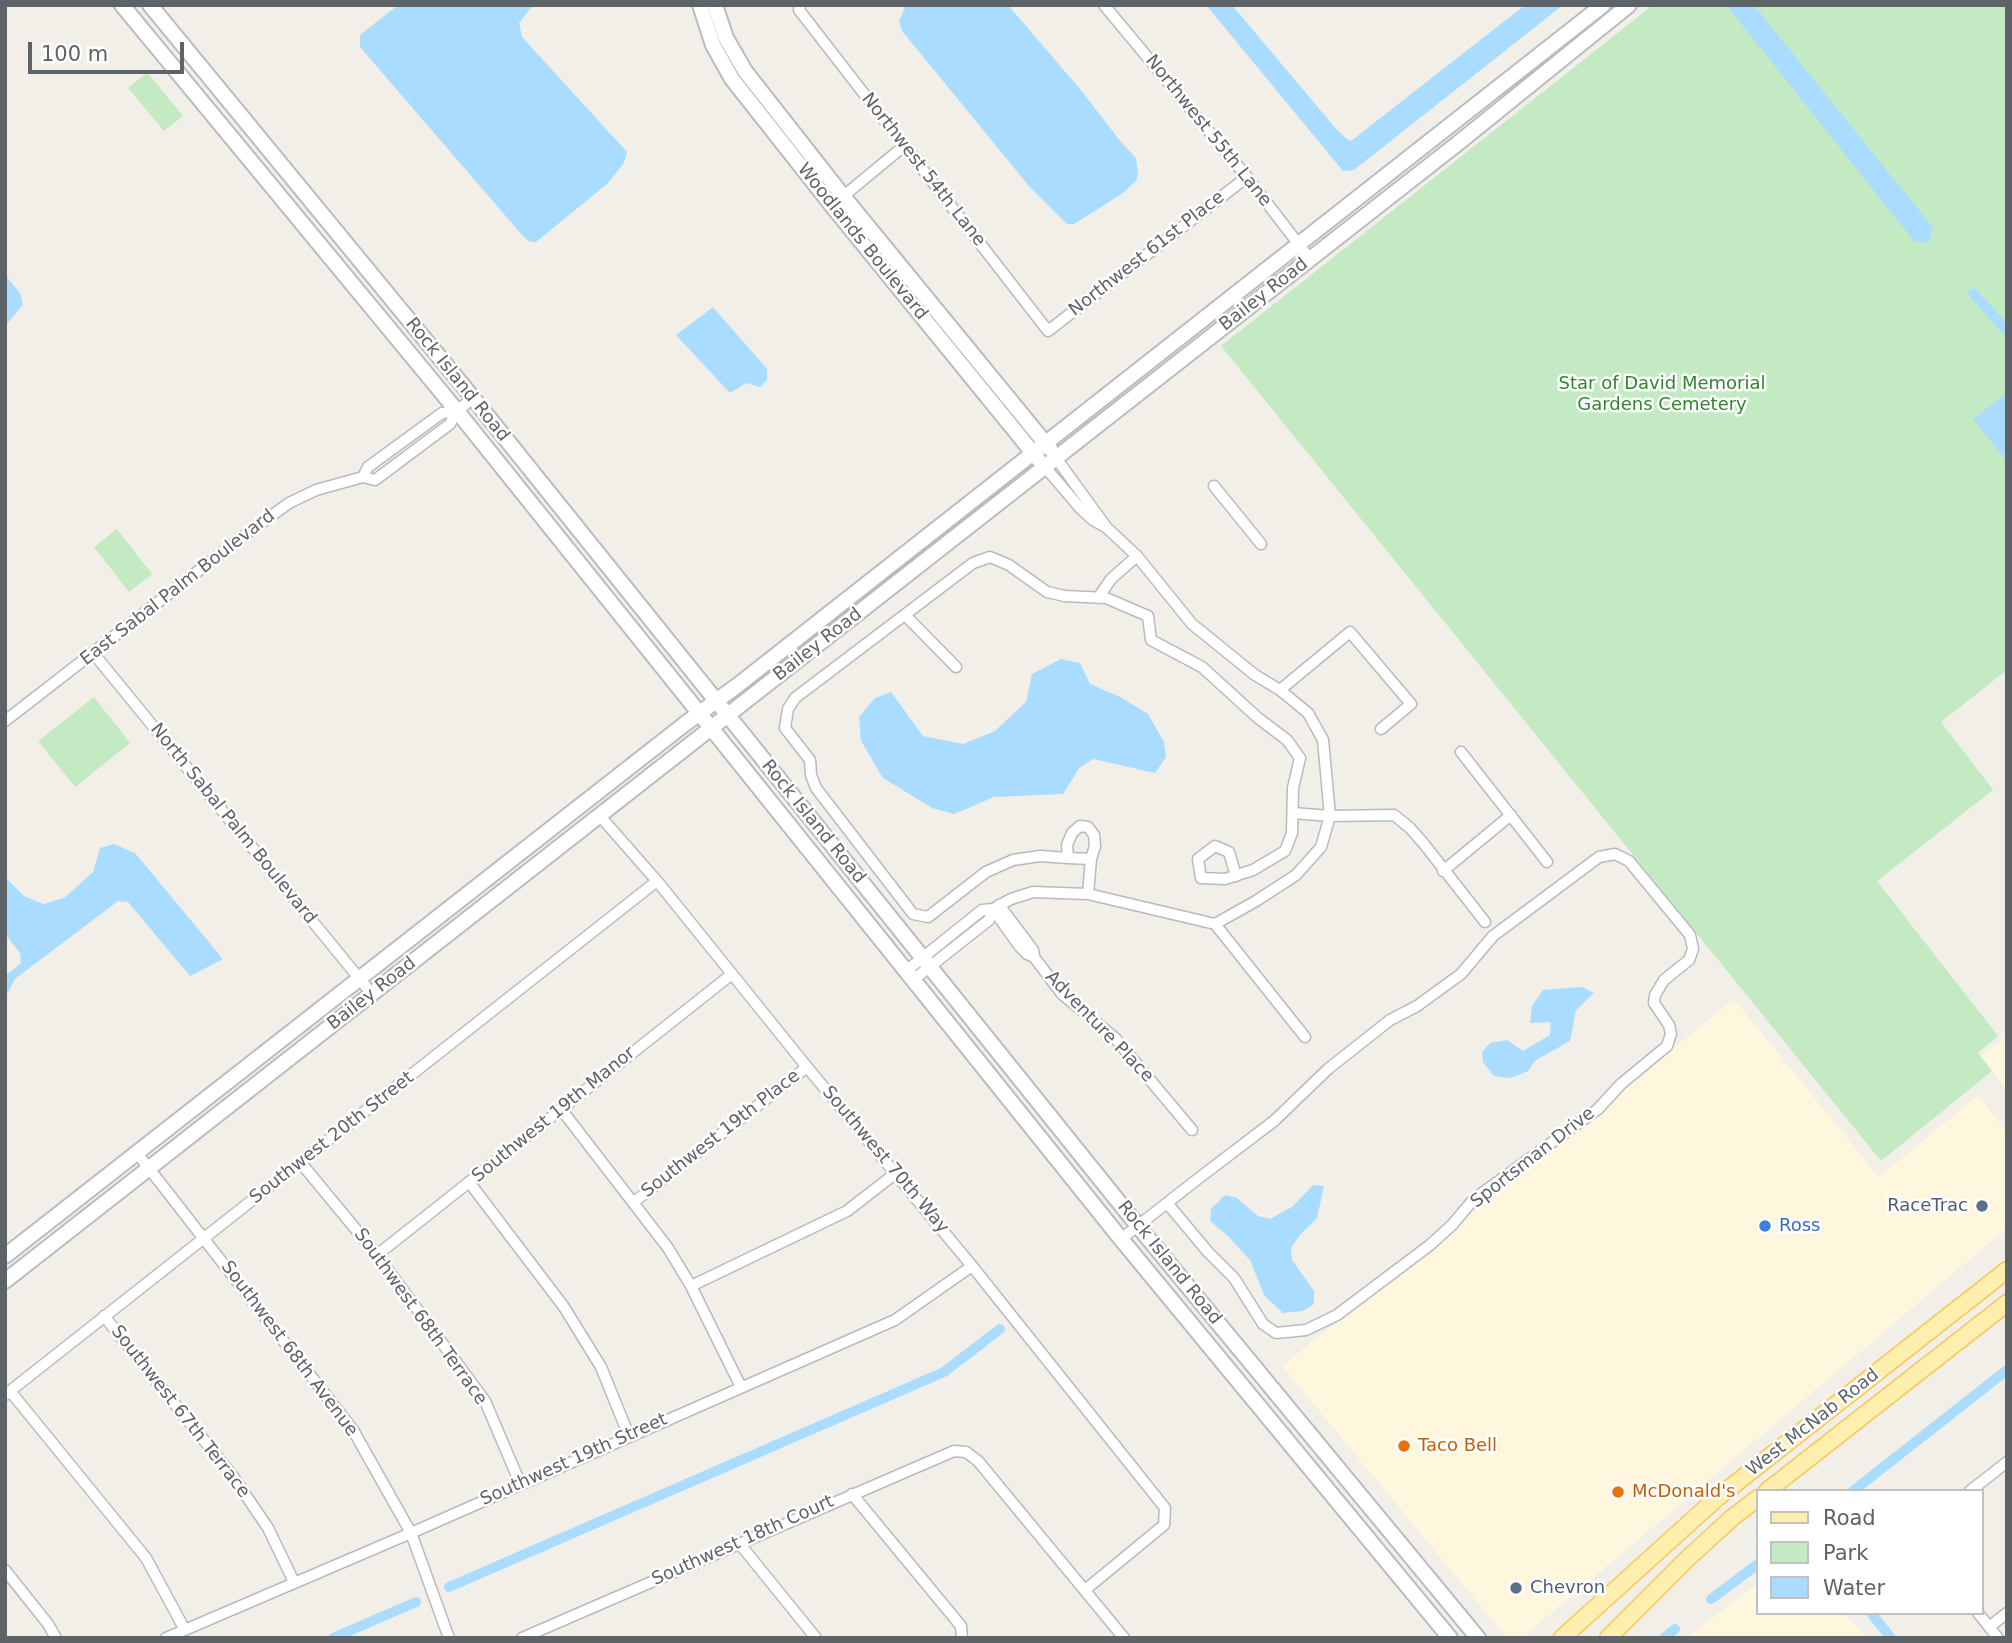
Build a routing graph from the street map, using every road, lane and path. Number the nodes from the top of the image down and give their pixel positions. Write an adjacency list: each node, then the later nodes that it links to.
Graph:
1 (122, 5): 17 (street, Rock Island Road)
2 (149, 5): 16 (street, Rock Island Road)
3 (700, 5): 12 (street, Woodlands Boulevard)
4 (715, 5): 11 (street, Woodlands Boulevard)
5 (1104, 5): 10 (street, Northwest 55th Lane)
6 (1603, 5): 13 (street, Bailey Road)
7 (1629, 5): 14 (street, Bailey Road)
8 (800, 8): 9 (street, Northwest 54th Lane)
9 (904, 146): 11 (street); 15 (street, Northwest 54th Lane)
10 (1247, 177): 13 (street, Northwest 55th Lane); 15 (street, Northwest 61st Place)
11 (843, 196): 12 (street); 18 (street, Woodlands Boulevard)
12 (831, 206): 19 (street, Woodlands Boulevard)
13 (1299, 245): 14 (street, Northwest 55th Lane); 18 (street, Bailey Road)
14 (1310, 259): 20 (street, Bailey Road)
15 (1048, 331)
16 (473, 398): 17 (street, East Sabal Palm Boulevard); 31 (street, Rock Island Road)
17 (457, 411): 28 (street, East Sabal Palm Boulevard); 32 (street, Rock Island Road)
18 (1046, 443): 19 (street, Bailey Road); 20 (street, Woodlands Boulevard)
19 (1034, 453): 21 (street, Woodlands Boulevard); 31 (street, Bailey Road)
20 (1056, 457): 21 (street, Bailey Road); 23 (street)
21 (1045, 467): 23 (street); 33 (street, Bailey Road)
22 (1214, 486): 24 (street)
23 (1107, 528): 25 (street)
24 (1261, 544)
25 (1136, 556): 26 (street); 30 (street)
26 (1098, 598): 27 (street); 38 (street)
27 (905, 615): 29 (street); 42 (street)
28 (94, 653): 34 (street, East Sabal Palm Boulevard); 55 (street, North Sabal Palm Boulevard)
29 (956, 667)
30 (1280, 690): 36 (street); 41 (street)
31 (715, 702): 32 (street, Bailey Road); 33 (street, Rock Island Road)
32 (700, 713): 35 (street, Rock Island Road); 55 (street, Bailey Road)
33 (727, 716): 35 (street, Bailey Road); 52 (street, Rock Island Road)
34 (5, 721)
35 (712, 728): 40 (street, Bailey Road); 54 (street, Rock Island Road)
36 (1381, 729)
37 (1461, 752): 39 (street)
38 (1293, 813): 41 (street); 46 (street)
39 (1511, 815): 44 (street); 45 (street)
40 (600, 816): 47 (street, Southwest 70th Way); 56 (street, Bailey Road)
41 (1330, 816): 45 (street); 51 (street)
42 (1068, 858): 43 (street); 43 (street)
43 (1091, 859): 48 (street)
44 (1547, 862)
45 (1443, 871): 50 (street)
46 (1236, 876)
47 (657, 881): 53 (street, Southwest 70th Way); 62 (street, Southwest 20th Street)
48 (1088, 894): 49 (street); 51 (street)
49 (996, 907): 52 (street); 60 (street, Adventure Place)
50 (1485, 922)
51 (1215, 924): 57 (street)
52 (926, 963): 54 (street); 68 (street, Rock Island Road)
53 (732, 974): 58 (street, Southwest 70th Way); 59 (street, Southwest 19th Manor)
54 (909, 976): 70 (street, Rock Island Road)
55 (360, 979): 56 (street, North Sabal Palm Boulevard); 61 (street, Bailey Road)
56 (372, 994): 63 (street, Bailey Road)
57 (1305, 1037)
58 (807, 1067): 64 (street, Southwest 70th Way); 66 (street, Southwest 19th Place)
59 (561, 1109): 65 (street, Southwest 19th Manor); 66 (street)
60 (1192, 1130)
61 (137, 1153): 63 (street, Southwest 68th Avenue); 72 (street, Bailey Road)
62 (301, 1163): 69 (street, Southwest 20th Street); 71 (street, Southwest 68th Terrace)
63 (150, 1168): 69 (street, Southwest 68th Avenue); 75 (street, Bailey Road)
64 (896, 1173): 73 (street, Southwest 70th Way); 76 (street)
65 (470, 1182): 71 (street, Southwest 19th Manor); 81 (street)
66 (634, 1202): 76 (street)
67 (1167, 1203): 67 (street, Sportsman Drive); 68 (street, Sportsman Drive)
68 (1138, 1226): 70 (street, Sportsman Drive); 105 (street, Rock Island Road)
69 (205, 1238): 78 (street, Southwest 20th Street); 88 (street, Southwest 68th Avenue)
70 (1121, 1239): 104 (street, Rock Island Road)
71 (377, 1255): 83 (street, Southwest 68th Terrace)
72 (5, 1256)
73 (972, 1266): 79 (street, Southwest 19th Street); 92 (street, Southwest 70th Way)
74 (2007, 1270): 106 (main road, West McNab Road)
75 (6, 1279)
76 (691, 1286): 79 (street)
77 (2007, 1303): 84 (main road, West McNab Road)
78 (104, 1317): 80 (street, Southwest 20th Street); 91 (street, Southwest 67th Terrace)
79 (741, 1387): 81 (street, Southwest 19th Street)
80 (8, 1393): 96 (street)
81 (629, 1436): 83 (street, Southwest 19th Street)
82 (2007, 1462): 85 (street)
83 (520, 1483): 88 (street, Southwest 19th Street)
84 (1770, 1489)
85 (1973, 1489)
86 (852, 1494): 89 (street, Southwest 18th Court); 92 (street, Southwest 18th Court); 102 (street)
87 (1756, 1500): 107 (main road, West McNab Road)
88 (411, 1533): 91 (street, Southwest 19th Street); 99 (street, Southwest 68th Avenue)
89 (739, 1543): 100 (street, Southwest 18th Court); 101 (street)
90 (5, 1570): 97 (street)
91 (294, 1581): 96 (street, Southwest 19th Street)
92 (1085, 1590): 103 (street)
93 (2007, 1613): 95 (street)
94 (1980, 1615): 95 (street)
95 (1989, 1627): 108 (street)
96 (185, 1630): 98 (street, Southwest 19th Street)
97 (56, 1638)
98 (166, 1638)
99 (449, 1638)
100 (522, 1638)
101 (816, 1638)
102 (962, 1638)
103 (1124, 1638)
104 (1450, 1638)
105 (1478, 1638)
106 (1562, 1638)
107 (1608, 1638)
108 (1998, 1638)

